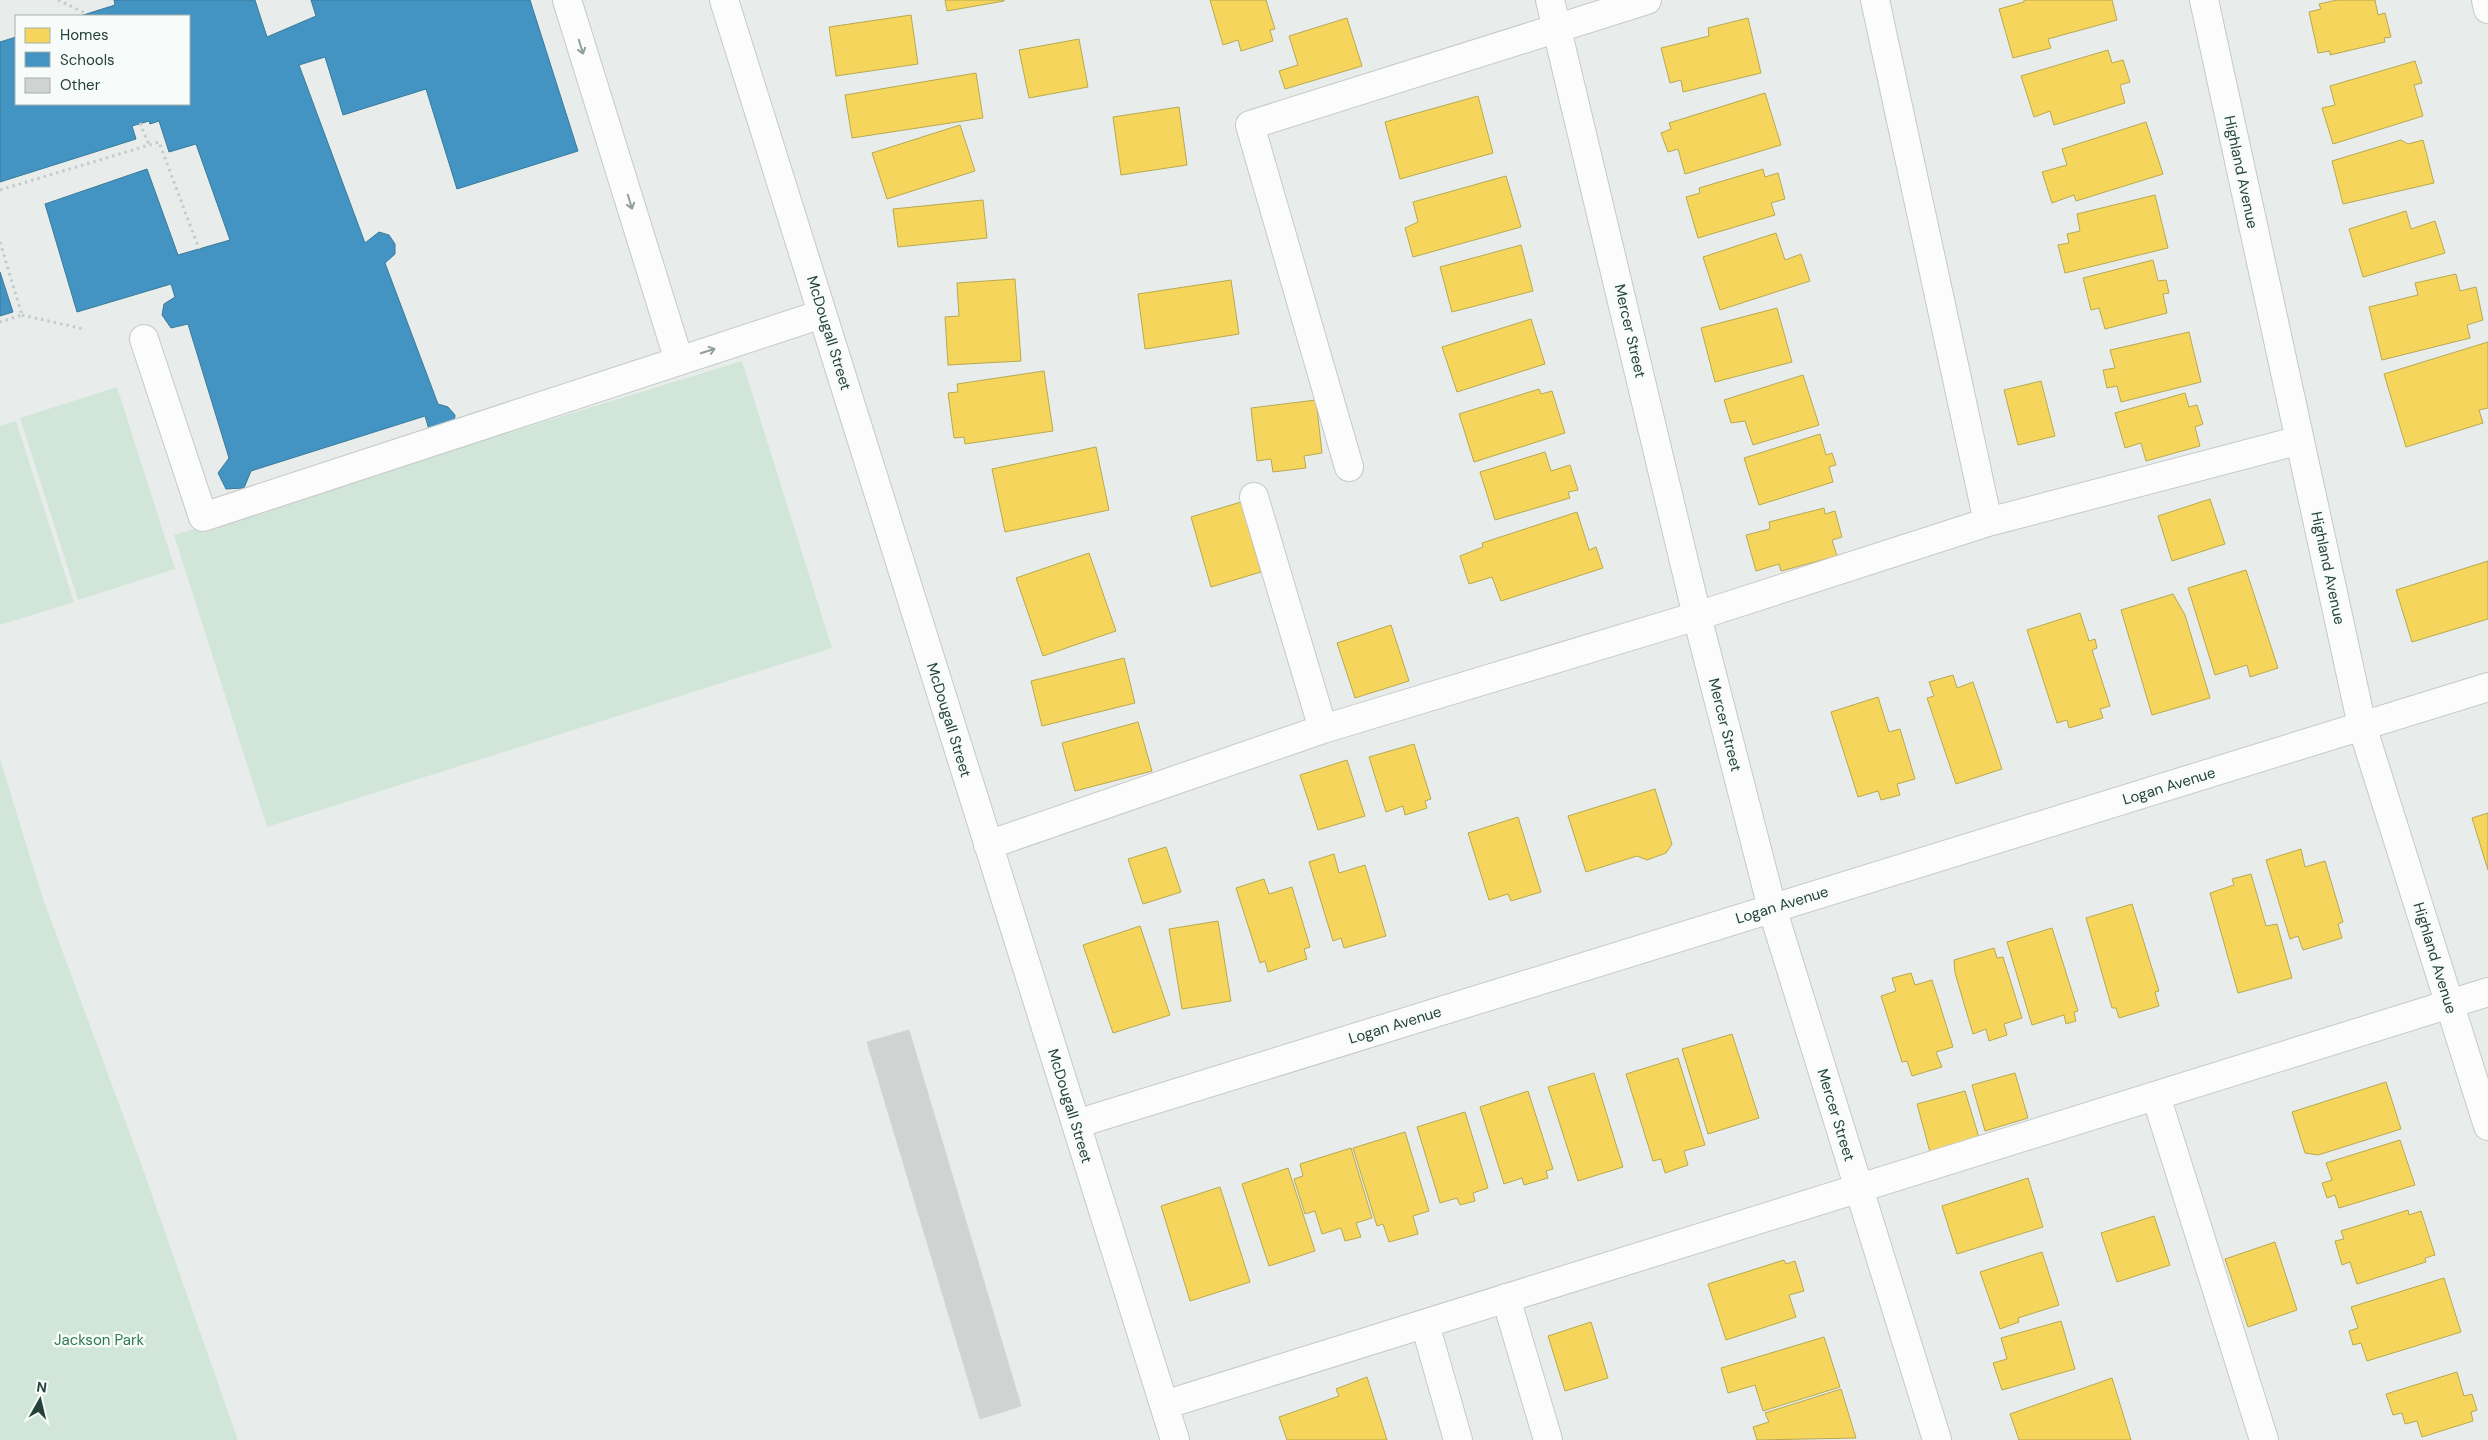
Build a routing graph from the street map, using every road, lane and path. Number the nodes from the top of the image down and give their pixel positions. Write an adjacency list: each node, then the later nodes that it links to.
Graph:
1 (58, 0): 10 (path)
2 (567, 0): 22 (street, one-way to 22)
3 (724, 0): 17 (street, McDougall Street)
4 (1550, 0): 11 (street, Mercer Street)
5 (1647, 0): 11 (street)
6 (1875, 0): 26 (street)
7 (2204, 0): 23 (street, Highland Avenue)
8 (2486, 0): 9 (street)
9 (2488, 9)
10 (86, 14)
11 (1557, 29): 24 (street); 27 (street, Mercer Street)
12 (140, 122): 13 (path)
13 (149, 145): 14 (path); 16 (path)
14 (0, 190)
15 (0, 242): 18 (path)
16 (199, 249)
17 (822, 314): 22 (street, one-way to 17); 31 (street, McDougall Street)
18 (22, 315): 19 (path); 20 (path)
19 (0, 322)
20 (84, 329)
21 (144, 339): 22 (street)
22 (679, 361)
23 (2300, 440): 26 (street); 29 (street, Highland Avenue)
24 (1349, 466)
25 (1254, 497): 30 (street)
26 (1988, 522): 27 (street)
27 (1698, 616): 30 (street); 32 (street, Mercer Street)
28 (2488, 687): 29 (street, Logan Avenue)
29 (2362, 726): 32 (street, Logan Avenue); 34 (street, Highland Avenue)
30 (1323, 729): 31 (street)
31 (988, 845): 36 (street, McDougall Street)
32 (1772, 908): 36 (street, Logan Avenue); 38 (street, Mercer Street)
33 (2488, 992): 34 (street)
34 (2450, 1004): 35 (street); 37 (street, Highland Avenue)
35 (2156, 1096): 38 (street); 46 (street)
36 (1076, 1124): 41 (street, McDougall Street)
37 (2488, 1126)
38 (1859, 1189): 39 (street); 45 (street, Mercer Street)
39 (1506, 1298): 40 (street); 44 (street)
40 (1425, 1324): 41 (street); 43 (street)
41 (1164, 1405): 42 (street, McDougall Street)
42 (1175, 1440)
43 (1458, 1440)
44 (1548, 1440)
45 (1937, 1440)
46 (2264, 1440)

